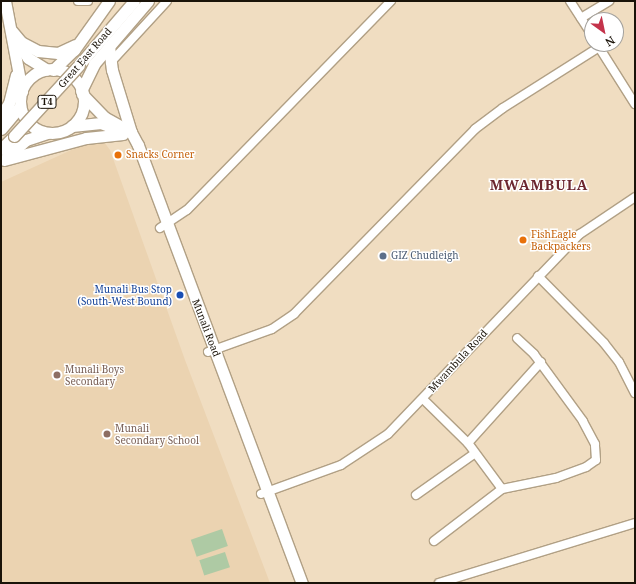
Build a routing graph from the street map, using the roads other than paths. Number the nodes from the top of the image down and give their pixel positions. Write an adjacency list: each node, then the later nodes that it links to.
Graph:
1 (5, 1): 14 (main road)
2 (78, 1): 3 (street)
3 (88, 1)
4 (109, 1): 15 (main road, Great East Road)
5 (127, 1): 20 (main road, Great East Road / T4)
6 (134, 1): 20 (main road, Great East Road / T4)
7 (148, 1): 16 (main road, Great East Road)
8 (167, 1): 19 (street)
9 (391, 1): 36 (street)
10 (570, 1): 12 (street)
11 (608, 1): 12 (street)
12 (581, 18): 13 (street)
13 (584, 23)
14 (12, 33): 15 (main road); 21 (main road); 22 (main road)
15 (82, 38): 22 (main road, Great East Road)
16 (109, 46): 19 (main road, Munali Road); 24 (main road, Great East Road)
17 (587, 52): 39 (street)
18 (602, 52): 25 (street)
19 (110, 63): 31 (main road, Munali Road)
20 (77, 64): 29 (main road, Great East Road / T4, bridge)
21 (17, 70): 23 (main road); 27 (main road)
22 (50, 70): 23 (main road); 24 (main road)
23 (22, 91): 26 (main road)
24 (82, 92): 28 (main road); 31 (main road)
25 (635, 104)
26 (20, 106): 29 (main road, Great East Road / T4); 30 (main road)
27 (1, 115)
28 (72, 126): 30 (main road); 31 (main road)
29 (8, 133): 32 (main road, Great East Road / T4); 33 (main road, Great East Road / T4)
30 (49, 133): 34 (main road)
31 (129, 134): 34 (main road); 36 (main road, Munali Road)
32 (1, 141)
33 (1, 149)
34 (3, 162)
35 (635, 197): 37 (street, Mwambula Road)
36 (164, 226): 39 (main road, Munali Road)
37 (538, 276): 41 (street); 42 (street, Mwambula Road)
38 (517, 338): 40 (street)
39 (211, 351): 46 (main road, Munali Road)
40 (541, 362): 43 (street); 45 (street)
41 (635, 393)
42 (423, 399): 43 (street); 46 (street, Mwambula Road)
43 (468, 443): 44 (street)
44 (474, 454): 45 (street); 47 (street)
45 (502, 489): 49 (street)
46 (265, 493): 50 (main road, Munali Road); 51 (main road, Munali Road)
47 (416, 495)
48 (635, 523): 52 (street)
49 (434, 541)
50 (295, 583)
51 (302, 583)
52 (439, 583)

